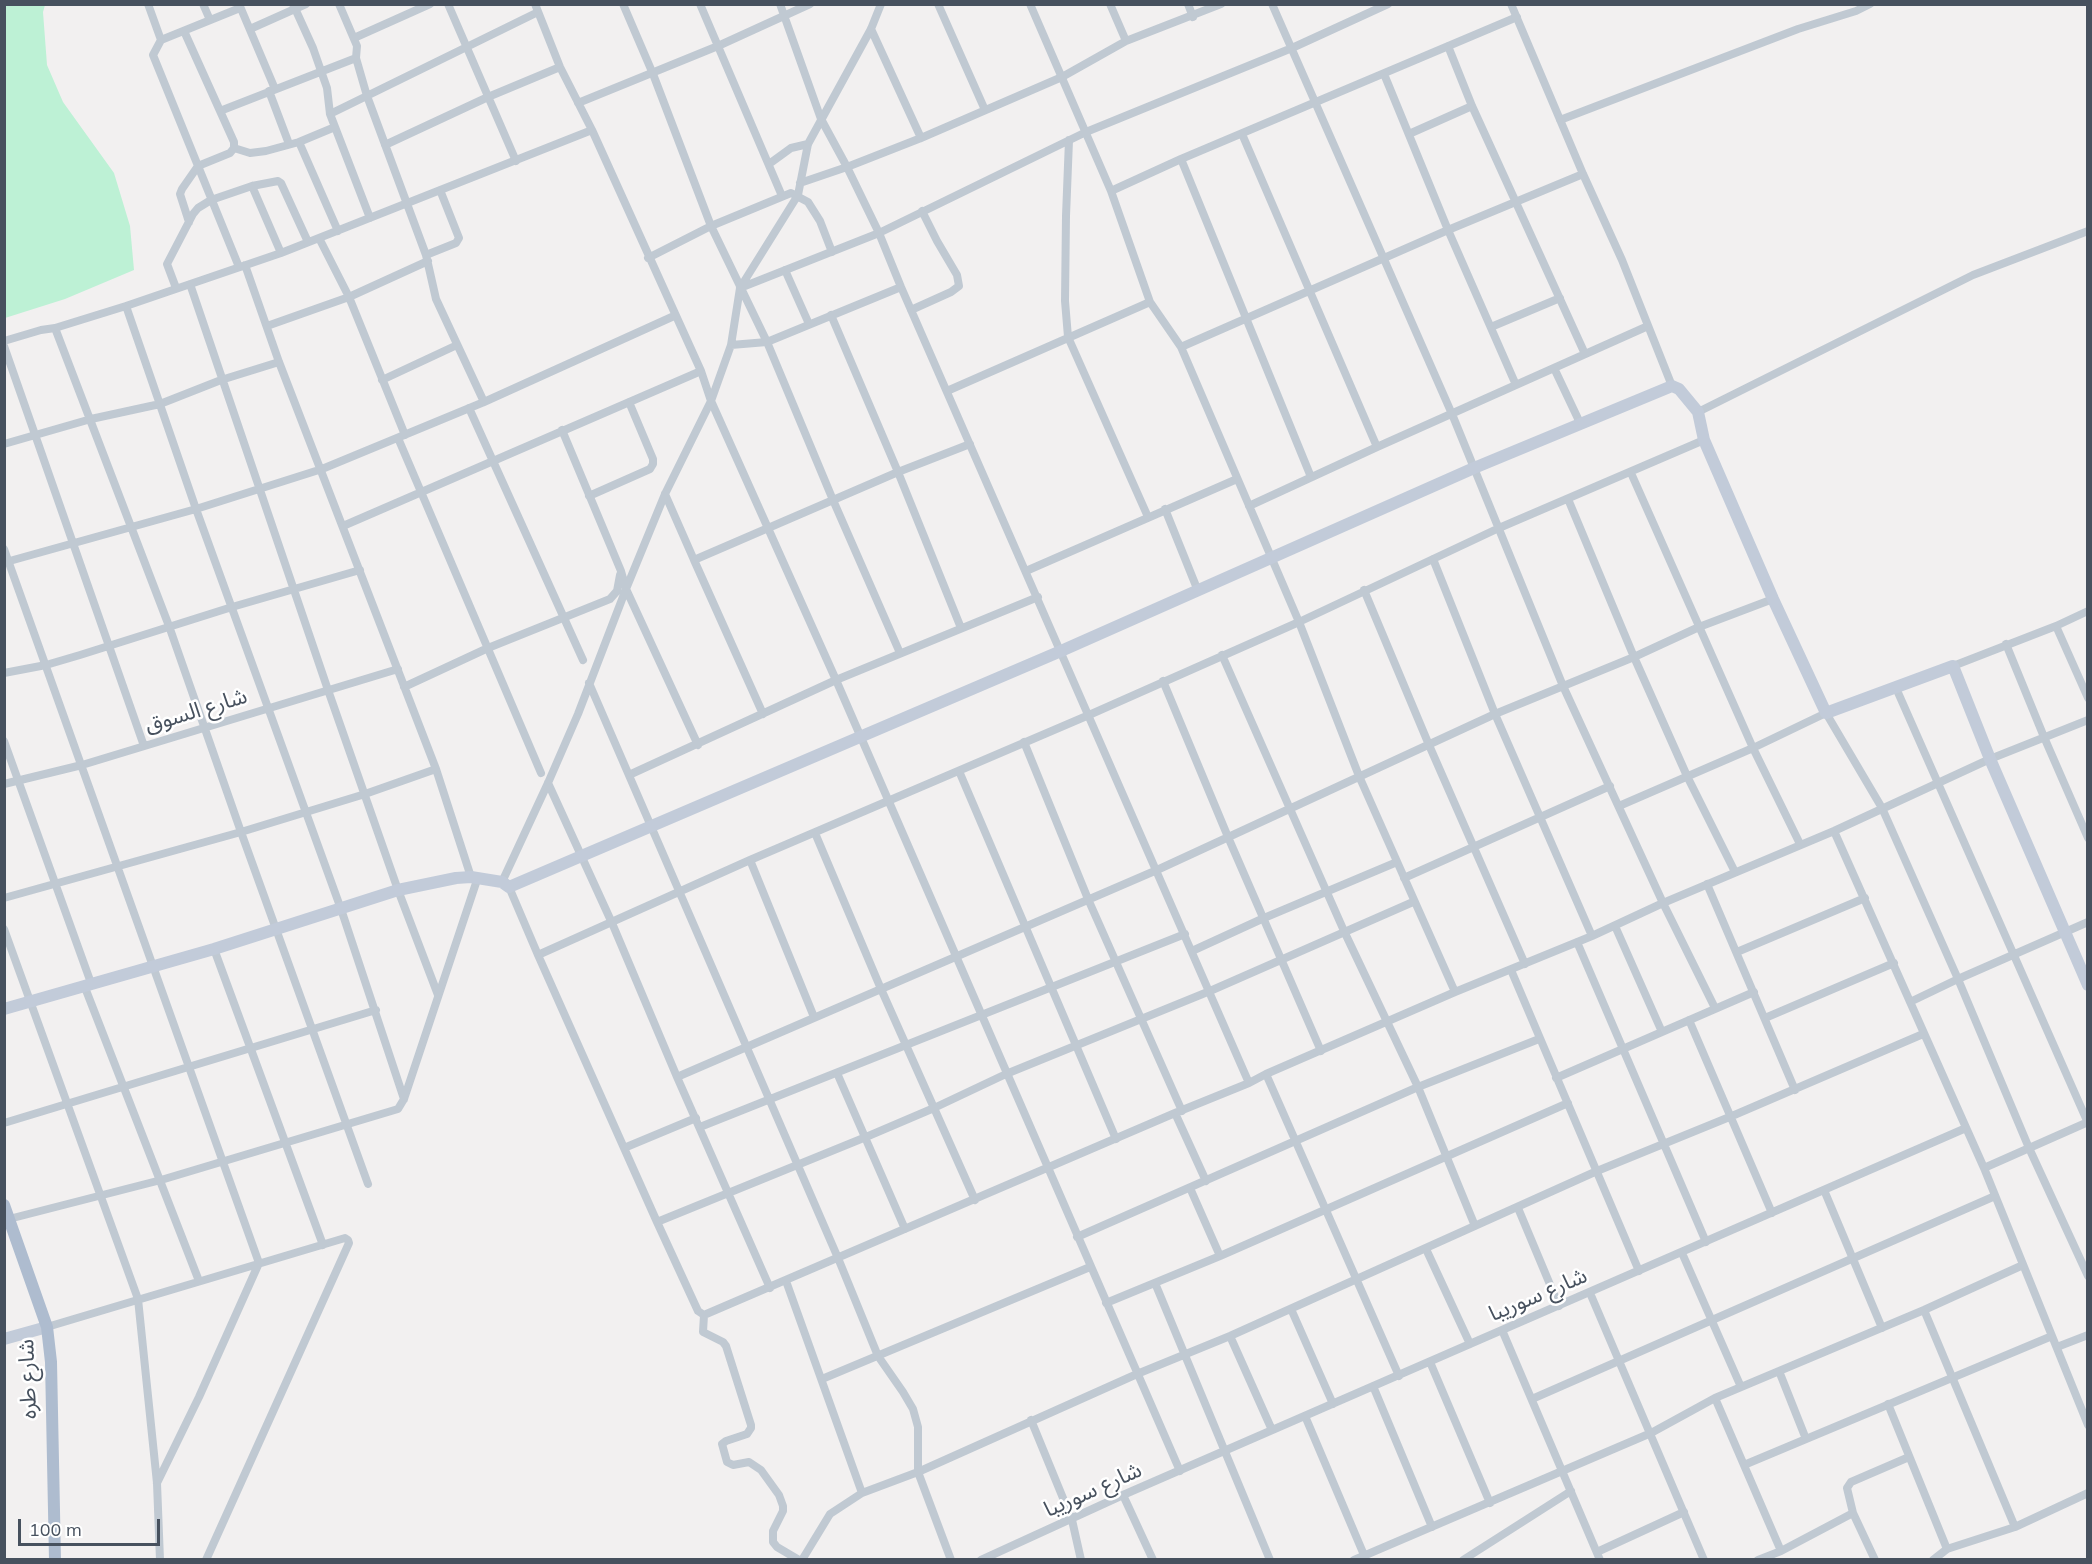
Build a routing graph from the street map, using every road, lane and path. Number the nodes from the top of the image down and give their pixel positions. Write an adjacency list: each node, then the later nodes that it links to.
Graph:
1 (148, 4): 32 (street)
2 (202, 4): 27 (street)
3 (306, 4): 22 (street)
4 (339, 4): 31 (street)
5 (430, 4): 31 (street)
6 (448, 4): 36 (street)
7 (623, 4): 41 (street)
8 (700, 4): 34 (street)
9 (780, 4): 24 (street)
10 (810, 4): 24 (street)
11 (881, 4): 28 (street)
12 (938, 4): 50 (street)
13 (1030, 4): 43 (street)
14 (1110, 4): 33 (street)
15 (1188, 4): 25 (street)
16 (1221, 4): 25 (street)
17 (1272, 4): 37 (street)
18 (1388, 4): 37 (street)
19 (1511, 4): 26 (street)
20 (1870, 4): 54 (street)
21 (240, 6): 27 (street); 29 (street)
22 (294, 7): 29 (street); 40 (street)
23 (536, 8): 36 (street); 39 (street)
24 (785, 15): 34 (street); 53 (street)
25 (1193, 16): 33 (street)
26 (1517, 17): 35 (street); 54 (street)
27 (210, 20): 30 (street)
28 (872, 28): 53 (street); 60 (street)
29 (250, 29): 44 (street)
30 (184, 31): 32 (street); 51 (street)
31 (354, 38): 38 (street)
32 (161, 40): 70 (street)
33 (1126, 41): 43 (street)
34 (718, 46): 41 (street); 69 (street)
35 (1448, 46): 42 (street); 49 (street)
36 (466, 47): 45 (street); 46 (street)
37 (1292, 48): 48 (street); 57 (street)
38 (356, 58): 40 (street); 45 (street)
39 (560, 67): 46 (street); 47 (street)
40 (320, 71): 44 (street); 52 (street)
41 (653, 74): 47 (street); 85 (street)
42 (1384, 74): 48 (street); 59 (street)
43 (1062, 77): 50 (street); 57 (street)
44 (272, 90): 51 (street); 63 (street)
45 (367, 96): 52 (street); 65 (street)
46 (488, 97): 65 (street); 68 (street)
47 (578, 103): 56 (street)
48 (1314, 103): 58 (street); 96 (street)
49 (1472, 106): 59 (street); 80 (street)
50 (985, 110): 60 (street)
51 (220, 111): 66 (street)
52 (330, 114): 55 (street)
53 (820, 119): 64 (street); 71 (street)
54 (1560, 120): 72 (street)
55 (335, 127): 62 (street); 83 (street)
56 (592, 130): 68 (street); 95 (street)
57 (1086, 132): 61 (street); 76 (street)
58 (1242, 134): 67 (street); 103 (street)
59 (1409, 134): 86 (street)
60 (921, 138): 71 (street)
61 (1070, 140): 82 (street); 117 (street)
62 (299, 142): 63 (street); 87 (street)
63 (290, 144): 66 (street)
64 (808, 144): 69 (street); 73 (street)
65 (385, 145): 81 (street)
66 (234, 148): 70 (street)
67 (1181, 159): 76 (street); 111 (street)
68 (516, 161): 75 (street)
69 (769, 164): 78 (street)
70 (198, 166): 79 (street); 84 (street)
71 (847, 167): 73 (street); 89 (street)
72 (1583, 174): 80 (street); 114 (street)
73 (800, 183): 77 (street)
74 (252, 186): 79 (street); 91 (street); 93 (street)
75 (440, 190): 81 (street); 94 (street)
76 (1111, 191): 106 (street)
77 (798, 195): 78 (street); 92 (street); 102 (street)
78 (782, 196): 85 (street)
79 (211, 200): 84 (street); 97 (street)
80 (1516, 201): 86 (street); 105 (street)
81 (408, 203): 83 (street); 94 (street)
82 (922, 211): 89 (street); 108 (street)
83 (370, 218): 87 (street)
84 (189, 222): 101 (street)
85 (711, 226): 95 (street); 102 (street)
86 (1448, 230): 96 (street); 115 (street)
87 (338, 231): 90 (street)
88 (2088, 231): 138 (street)
89 (879, 232): 92 (street); 100 (street)
90 (320, 238): 91 (street); 104 (street)
91 (308, 242): 93 (street)
92 (832, 252): 98 (street)
93 (281, 253): 97 (street)
94 (427, 258): 104 (street); 120 (street)
95 (648, 258): 110 (street)
96 (1383, 258): 103 (street); 139 (street)
97 (242, 266): 99 (street); 113 (street)
98 (785, 270): 102 (street); 112 (street)
99 (190, 284): 101 (street); 128 (street)
100 (901, 287): 108 (street); 109 (street)
101 (176, 288): 107 (street)
102 (740, 288): 119 (street); 121 (street)
103 (1311, 291): 111 (street); 148 (street)
104 (349, 297): 113 (street); 129 (street)
105 (1560, 298): 115 (street); 124 (street)
106 (1150, 302): 117 (street); 123 (street)
107 (126, 306): 116 (street); 136 (street)
108 (911, 310): 132 (street)
109 (831, 315): 112 (street); 152 (street)
110 (675, 316): 127 (street); 134 (street)
111 (1246, 319): 123 (street); 154 (street)
112 (809, 324): 119 (street)
113 (267, 326): 125 (street)
114 (1648, 326): 124 (street); 131 (street)
115 (1491, 327): 130 (street)
116 (55, 328): 118 (street); 140 (street)
117 (1068, 337): 132 (street); 165 (street)
118 (4, 341)
119 (767, 342): 121 (street); 161 (street)
120 (457, 345): 129 (street); 134 (street)
121 (731, 345): 133 (street)
122 (4, 346): 143 (street)
123 (1181, 347): 155 (street)
124 (1585, 354): 126 (street)
125 (279, 362): 128 (street); 151 (street)
126 (1554, 368): 130 (street); 141 (street)
127 (701, 371): 133 (street); 135 (street)
128 (221, 380): 136 (street); 156 (street)
129 (381, 380): 144 (street)
130 (1516, 385): 139 (street)
131 (1672, 386): 138 (street); 141 (street)
132 (947, 391): 147 (street)
133 (711, 401): 158 (street); 167 (street)
134 (484, 402): 137 (street)
135 (629, 402): 142 (street); 159 (street)
136 (160, 404): 140 (street); 163 (street)
137 (469, 408): 144 (street); 149 (street)
138 (1698, 412): 145 (street)
139 (1452, 414): 148 (street); 150 (street)
140 (91, 418): 143 (street); 168 (street)
141 (1581, 425): 150 (street)
142 (561, 430): 149 (street); 159 (street)
143 (34, 435): 146 (street); 170 (street)
144 (401, 436): 151 (street); 157 (street)
145 (1704, 440): 153 (street); 184 (street)
146 (4, 444)
147 (970, 444): 152 (street); 178 (street)
148 (1377, 447): 154 (street)
149 (494, 460): 157 (street); 187 (street)
150 (1474, 468): 169 (street); 172 (street)
151 (322, 469): 156 (street); 166 (street)
152 (898, 472): 161 (street); 192 (street)
153 (1630, 473): 160 (street); 191 (street)
154 (1311, 477): 162 (street)
155 (1237, 479): 162 (street); 164 (street)
156 (260, 489): 163 (street); 179 (street)
157 (422, 492): 166 (street); 195 (street)
158 (665, 494): 174 (street); 180 (street)
159 (589, 496): 177 (street)
160 (1568, 499): 169 (street); 199 (street)
161 (833, 500): 167 (street); 197 (street)
162 (1249, 506): 172 (street)
163 (196, 509): 168 (street); 185 (street)
164 (1165, 509): 165 (street); 182 (street)
165 (1148, 517): 178 (street)
166 (343, 526): 176 (street)
167 (768, 527): 174 (street); 205 (street)
168 (133, 528): 170 (street); 189 (street)
169 (1499, 528): 173 (street); 208 (street)
170 (72, 544): 175 (street); 194 (street)
171 (4, 549): 175 (street)
172 (1272, 559): 182 (street); 188 (street)
173 (1433, 559): 181 (street); 216 (street)
174 (694, 560): 215 (street)
175 (7, 562): 201 (street)
176 (360, 570): 179 (street); 203 (street)
177 (621, 571): 180 (street); 187 (street)
178 (1026, 571): 183 (street)
179 (294, 589): 185 (street); 211 (street)
180 (626, 589): 207 (street); 224 (street)
181 (1364, 590): 188 (street); 225 (street)
182 (1198, 591): 196 (street)
183 (1038, 597): 192 (street); 196 (street)
184 (1773, 598): 191 (street); 214 (street)
185 (232, 607): 189 (street); 213 (street)
186 (2088, 611): 190 (street)
187 (563, 617): 195 (street); 200 (street)
188 (1299, 622): 198 (street); 234 (street)
189 (169, 626): 194 (street); 219 (street)
190 (2056, 626): 193 (street); 212 (street)
191 (1699, 627): 199 (street); 227 (street)
192 (961, 628): 197 (street)
193 (2006, 644): 202 (street); 221 (street)
194 (108, 646): 201 (street); 226 (street)
195 (488, 648): 209 (street); 232 (street)
196 (1061, 651): 217 (street); 220 (street)
197 (900, 653): 205 (street)
198 (1222, 655): 206 (street); 245 (street)
199 (1634, 657): 208 (street); 235 (street)
200 (583, 660)
201 (46, 665): 204 (street); 229 (street)
202 (1953, 666): 210 (street); 228 (street)
203 (398, 669): 209 (street); 211 (street, شارع السوق)
204 (4, 673)
205 (836, 680): 215 (street); 220 (street)
206 (1163, 681): 217 (street); 252 (street)
207 (589, 683): 233 (street); 237 (street)
208 (1563, 686): 216 (street); 240 (street)
209 (404, 687): 230 (street)
210 (1896, 688): 214 (street); 239 (street)
211 (328, 690): 213 (street, شارع السوق); 241 (street)
212 (2088, 698)
213 (269, 708): 219 (street, شارع السوق); 246 (street)
214 (1826, 713): 227 (street); 244 (street)
215 (763, 714): 224 (street)
216 (1495, 714): 225 (street); 247 (street)
217 (1089, 715): 223 (street); 260 (street)
218 (2088, 720): 221 (street)
219 (204, 728): 226 (street, شارع السوق); 250 (street)
220 (860, 736): 242 (street); 248 (street)
221 (2043, 737): 228 (street); 253 (street)
222 (4, 741): 236 (street)
223 (1024, 742): 231 (street); 272 (street)
224 (698, 745): 233 (street)
225 (1429, 745): 234 (street); 255 (street)
226 (144, 746): 229 (street, شارع السوق)
227 (1753, 748): 235 (street); 254 (street)
228 (1990, 759): 239 (street); 284 (street)
229 (82, 765): 236 (street, شارع السوق); 259 (street)
230 (436, 769): 241 (street); 262 (street)
231 (959, 771): 242 (street); 279 (street)
232 (541, 773)
233 (629, 775): 248 (street)
234 (1359, 776): 245 (street); 258 (street)
235 (1687, 776): 243 (street); 261 (street)
236 (19, 780): 238 (street, شارع السوق); 266 (street)
237 (548, 783): 256 (street); 264 (street)
238 (4, 784)
239 (1937, 785): 244 (street); 293 (street)
240 (1610, 786): 243 (street); 247 (street)
241 (364, 794): 246 (street); 267 (street)
242 (888, 802): 251 (street); 292 (street)
243 (1619, 806): 274 (street)
244 (1882, 808): 249 (street); 300 (street)
245 (1290, 809): 252 (street); 269 (street)
246 (306, 812): 250 (street); 275 (street)
247 (1540, 818): 255 (street); 286 (street)
248 (652, 827): 256 (street); 268 (street)
249 (1834, 831): 254 (street); 271 (street)
250 (241, 832): 259 (street); 282 (street)
251 (815, 833): 257 (street); 304 (street)
252 (1227, 837): 260 (street); 276 (street)
253 (2088, 838)
254 (1800, 844): 261 (street)
255 (1474, 848): 263 (street); 297 (street)
256 (582, 857): 264 (street); 277 (street)
257 (750, 860): 268 (street); 315 (street)
258 (1397, 862): 263 (street); 269 (street)
259 (118, 866): 266 (street); 298 (street)
260 (1157, 870): 272 (street); 285 (street)
261 (1735, 872): 265 (street)
262 (474, 877): 264 (street); 267 (street); 308 (street)
263 (1404, 878): 273 (street)
264 (505, 884): 291 (street)
265 (1707, 884): 274 (street); 290 (street)
266 (57, 885): 270 (street); 301 (street)
267 (398, 890): 275 (street); 308 (street)
268 (680, 891): 277 (street); 326 (street)
269 (1326, 891): 276 (street); 283 (street)
270 (4, 898)
271 (1865, 898): 290 (street); 296 (street)
272 (1088, 899): 279 (street); 295 (street)
273 (1413, 902): 283 (street); 306 (street)
274 (1663, 903): 280 (street); 311 (street)
275 (341, 909): 282 (street); 313 (street)
276 (1264, 918): 289 (street); 294 (street)
277 (612, 922): 291 (street); 334 (street)
278 (2088, 922): 284 (street)
279 (1025, 926): 292 (street); 303 (street)
280 (1615, 926): 286 (street); 321 (street)
281 (4, 929): 309 (street)
282 (277, 929): 288 (street); 320 (street)
283 (1344, 931): 294 (street); 319 (street)
284 (2065, 932): 293 (street); 302 (street)
285 (1185, 934): 289 (street); 295 (street)
286 (1592, 936): 287 (street)
287 (1577, 942): 297 (street); 328 (street)
288 (214, 949): 298 (street); 327 (street)
289 (1192, 951): 305 (street)
290 (1737, 952): 307 (street)
291 (538, 955): 358 (street)
292 (954, 956): 304 (street); 314 (street)
293 (2012, 956): 300 (street); 349 (street)
294 (1282, 958): 305 (street); 329 (street)
295 (1115, 961): 303 (street); 317 (street)
296 (1894, 963): 310 (street); 316 (street)
297 (1525, 964): 299 (street)
298 (154, 966): 301 (street); 330 (street)
299 (1511, 970): 306 (street); 323 (street)
300 (1958, 978): 310 (street); 359 (street)
301 (87, 984): 309 (street); 337 (street)
302 (2088, 985)
303 (1051, 987): 314 (street); 325 (street)
304 (881, 989): 315 (street); 324 (street)
305 (1210, 991): 317 (street); 336 (street)
306 (1455, 992): 319 (street)
307 (1754, 992): 311 (street); 316 (street)
308 (438, 995): 340 (street)
309 (31, 1001): 312 (street); 343 (street)
310 (1910, 1002): 322 (street)
311 (1715, 1008): 318 (street)
312 (4, 1009)
313 (376, 1010): 320 (street); 340 (street)
314 (980, 1014): 324 (street); 332 (street)
315 (814, 1017): 326 (street)
316 (1765, 1018): 339 (street)
317 (1141, 1019): 325 (street); 345 (street)
318 (1689, 1020): 321 (street); 346 (street)
319 (1389, 1022): 329 (street); 338 (street)
320 (313, 1030): 327 (street); 350 (street)
321 (1662, 1032): 328 (street)
322 (1923, 1034): 339 (street); 352 (street)
323 (1539, 1039): 335 (street); 338 (street)
324 (906, 1045): 331 (street); 344 (street)
325 (1076, 1045): 332 (street); 354 (street)
326 (746, 1046): 334 (street); 341 (street)
327 (251, 1048): 330 (street); 356 (street)
328 (1623, 1048): 335 (street); 357 (street)
329 (1321, 1051): 333 (street)
330 (190, 1066): 337 (street); 361 (street)
331 (837, 1073): 341 (street); 353 (street)
332 (1006, 1074): 344 (street); 363 (street)
333 (1266, 1074): 336 (street); 355 (street)
334 (677, 1077): 347 (street)
335 (1556, 1078): 342 (street)
336 (1250, 1083): 345 (street)
337 (123, 1086): 343 (street); 366 (street)
338 (1418, 1087): 355 (street); 360 (street)
339 (1795, 1090): 346 (street)
340 (404, 1099): 350 (street)
341 (769, 1100): 351 (street); 362 (street)
342 (1568, 1103): 360 (street); 365 (street)
343 (67, 1105): 348 (street); 372 (street)
344 (934, 1108): 353 (street); 374 (street)
345 (1178, 1112): 354 (street); 367 (street)
346 (1732, 1116): 357 (street); 378 (street)
347 (696, 1118): 351 (street); 358 (street)
348 (4, 1122)
349 (2087, 1122): 359 (street)
350 (348, 1124): 356 (street); 368 (street)
351 (700, 1127): 371 (street)
352 (1966, 1128): 364 (street); 370 (street, شارع سوريبا)
353 (866, 1137): 362 (street); 382 (street)
354 (1116, 1139): 363 (street)
355 (1295, 1141): 367 (street); 377 (street)
356 (286, 1144): 361 (street); 385 (street)
357 (1664, 1144): 365 (street); 384 (street)
358 (624, 1148): 380 (street)
359 (2029, 1148): 364 (street); 395 (street)
360 (1447, 1156): 377 (street); 381 (street)
361 (224, 1161): 366 (street); 391 (street)
362 (797, 1166): 371 (street); 389 (street)
363 (1047, 1168): 374 (street); 383 (street)
364 (1984, 1168): 373 (street)
365 (1597, 1171): 376 (street); 394 (street)
366 (161, 1180): 372 (street); 397 (street)
367 (1206, 1180): 369 (street)
368 (368, 1184)
369 (1190, 1188): 383 (street); 388 (street)
370 (1824, 1190): 378 (street, شارع سوريبا); 390 (street)
371 (729, 1193): 380 (street); 400 (street)
372 (101, 1196): 379 (street); 402 (street)
373 (1995, 1196): 390 (street); 392 (street)
374 (975, 1200): 382 (street)
375 (4, 1205): 379 (main road, شارع طره)
376 (1518, 1208): 381 (street); 404 (street)
377 (1325, 1209): 388 (street); 396 (street)
378 (1772, 1213): 384 (street, شارع سوريبا)
379 (7, 1219): 409 (main road, شارع طره)
380 (657, 1222): 407 (street)
381 (1476, 1226): 386 (street)
382 (905, 1229): 389 (street)
383 (1077, 1237): 393 (street)
384 (1706, 1242): 387 (street, شارع سوريبا)
385 (322, 1245): 391 (street); 463 (street)
386 (1426, 1249): 396 (street); 416 (street)
387 (1682, 1253): 394 (street, شارع سوريبا); 408 (street)
388 (1220, 1256): 399 (street)
389 (838, 1258): 398 (street); 419 (street)
390 (1854, 1260): 408 (street); 410 (street)
391 (260, 1263): 397 (street); 445 (street)
392 (2023, 1265): 406 (street); 414 (street)
393 (1090, 1267): 403 (street); 419 (street)
394 (1639, 1272): 401 (street, شارع سوريبا)
395 (2088, 1276)
396 (1356, 1280): 405 (street); 424 (street)
397 (199, 1281): 402 (street)
398 (786, 1281): 400 (street); 426 (street)
399 (1155, 1283): 403 (street); 418 (street)
400 (770, 1288): 407 (street)
401 (1590, 1293): 404 (street, شارع سوريبا); 421 (street)
402 (138, 1299): 409 (street); 445 (street)
403 (1106, 1303): 423 (street)
404 (1559, 1306): 411 (street, شارع سوريبا)
405 (1291, 1309): 413 (street); 431 (street)
406 (1924, 1310): 410 (street); 425 (street)
407 (704, 1315): 464 (street)
408 (1712, 1320): 421 (street); 428 (street)
409 (47, 1327): 415 (street); 461 (main road, شارع طره)
410 (1882, 1328): 422 (street)
411 (1502, 1330): 416 (street, شارع سوريبا); 430 (street)
412 (2088, 1335): 417 (street)
413 (1230, 1336): 418 (street); 436 (street)
414 (2052, 1336): 417 (street); 425 (street)
415 (4, 1339)
416 (1470, 1344): 420 (street, شارع سوريبا)
417 (2057, 1347): 435 (street)
418 (1185, 1355): 423 (street); 439 (street)
419 (878, 1356): 426 (street); 444 (street)
420 (1430, 1362): 424 (street, شارع سوريبا); 450 (street)
421 (1620, 1362): 430 (street); 437 (street)
422 (1779, 1371): 428 (street); 438 (street)
423 (1137, 1374): 434 (street); 442 (street)
424 (1399, 1376): 427 (street, شارع سوريبا)
425 (1952, 1377): 432 (street); 455 (street)
426 (822, 1379): 447 (street)
427 (1373, 1386): 431 (street, شارع سوريبا); 454 (street)
428 (1741, 1387): 429 (street)
429 (1715, 1398): 437 (street); 441 (street)
430 (1532, 1399): 443 (street)
431 (1333, 1404): 433 (street, شارع سوريبا)
432 (1888, 1404): 438 (street); 440 (street)
433 (1305, 1416): 436 (street, شارع سوريبا); 459 (street)
434 (1031, 1420): 444 (street); 453 (street)
435 (2088, 1425)
436 (1272, 1430): 439 (street, شارع سوريبا)
437 (1651, 1433): 443 (street); 451 (street)
438 (1806, 1439): 441 (street)
439 (1224, 1451): 442 (street, شارع سوريبا); 470 (street)
440 (1909, 1457): 452 (street); 456 (street)
441 (1744, 1465): 458 (street)
442 (1180, 1471): 449 (street, شارع سوريبا)
443 (1561, 1471): 446 (street); 450 (street)
444 (918, 1472): 447 (street); 465 (street)
445 (157, 1483): 462 (street)
446 (1571, 1491): 460 (street); 472 (street)
447 (862, 1493): 464 (street)
448 (2088, 1493): 455 (street)
449 (1123, 1495): 453 (street, شارع سوريبا); 469 (street)
450 (1490, 1503): 454 (street)
451 (1684, 1512): 460 (street); 473 (street)
452 (1853, 1513): 458 (street); 475 (street)
453 (1072, 1520): 457 (street, شارع سوريبا); 468 (street)
454 (1432, 1527): 459 (street)
455 (2015, 1527): 456 (street)
456 (1947, 1549): 476 (street)
457 (1003, 1550): 466 (street, شارع سوريبا); 467 (street)
458 (1781, 1551): 474 (street)
459 (1364, 1555): 471 (street)
460 (1599, 1556)
461 (55, 1560)
462 (160, 1560)
463 (206, 1560)
464 (800, 1560)
465 (951, 1560)
466 (981, 1560)
467 (1005, 1560)
468 (1081, 1560)
469 (1153, 1560)
470 (1270, 1560)
471 (1354, 1560)
472 (1463, 1560)
473 (1704, 1560)
474 (1758, 1560)
475 (1875, 1560)
476 (1932, 1560)

